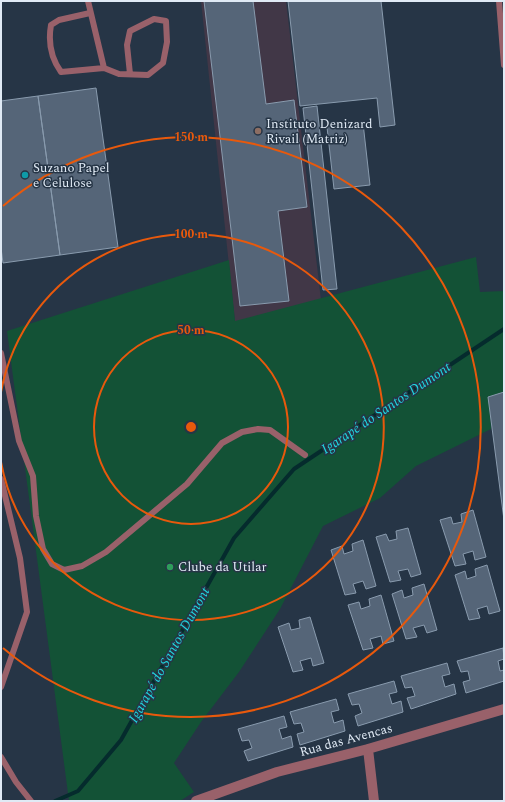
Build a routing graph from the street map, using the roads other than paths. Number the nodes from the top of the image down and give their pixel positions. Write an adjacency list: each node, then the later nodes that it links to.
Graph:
1 (88, 1): 3 (lane)
2 (499, 1): 4 (lane)
3 (90, 12): 5 (lane); 5 (lane)
4 (504, 65)
5 (104, 68): 6 (lane)
6 (130, 74): 6 (lane)
7 (1, 353): 8 (lane)
8 (305, 455)
9 (1, 479): 10 (lane)
10 (1, 687)
11 (504, 709): 12 (street, Rua das Avencas)
12 (368, 749): 14 (street, Rua das Avencas); 16 (street)
13 (1, 757): 15 (lane)
14 (199, 800)
15 (31, 801)
16 (374, 801)

